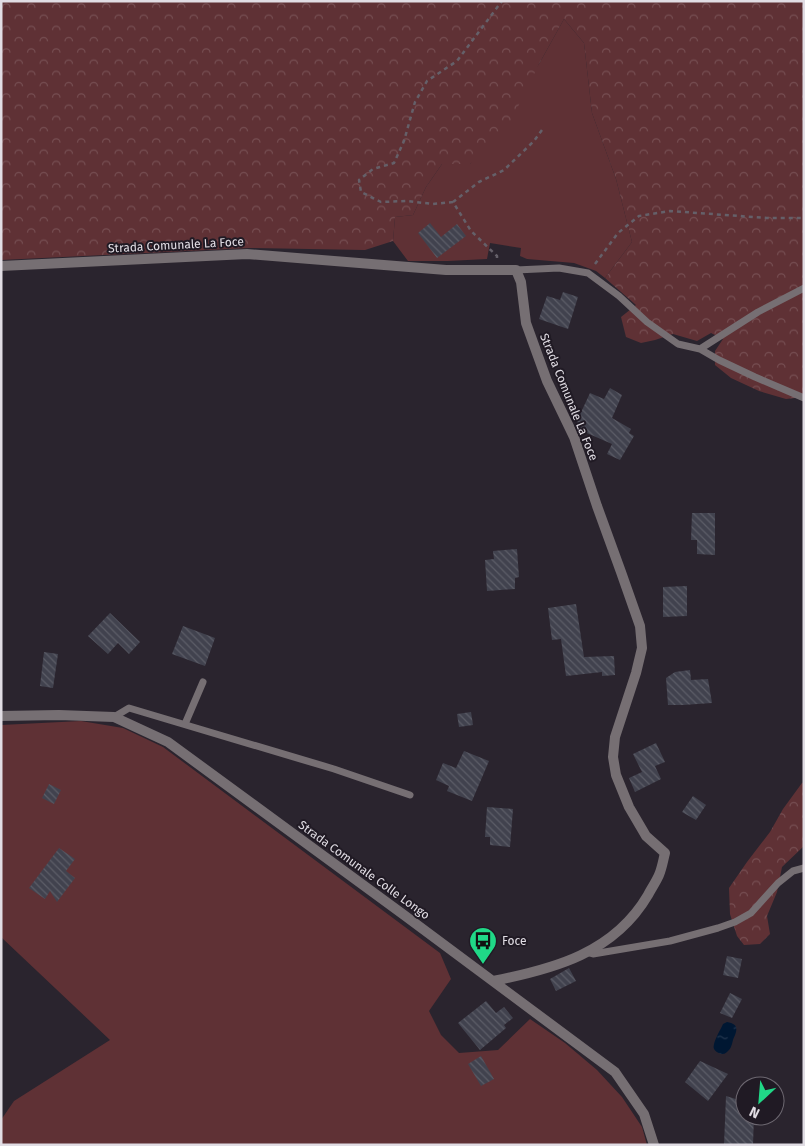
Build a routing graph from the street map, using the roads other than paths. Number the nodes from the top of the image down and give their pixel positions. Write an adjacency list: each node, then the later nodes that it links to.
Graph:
1 (1, 266): 2 (street, Strada Comunale La Foce)
2 (516, 270): 4 (lane); 12 (street, Strada Comunale La Foce)
3 (804, 288): 4 (lane)
4 (700, 349): 5 (lane)
5 (804, 398)
6 (204, 682): 9 (lane)
7 (1, 716): 8 (street, Strada Comunale Colle Longo)
8 (114, 717): 9 (lane); 13 (street, Strada Comunale Colle Longo)
9 (185, 724): 10 (lane)
10 (410, 795)
11 (804, 868): 12 (lane)
12 (586, 952): 13 (street, Strada Comunale La Foce)
13 (493, 981): 14 (street, Strada Comunale Colle Longo)
14 (654, 1145)

